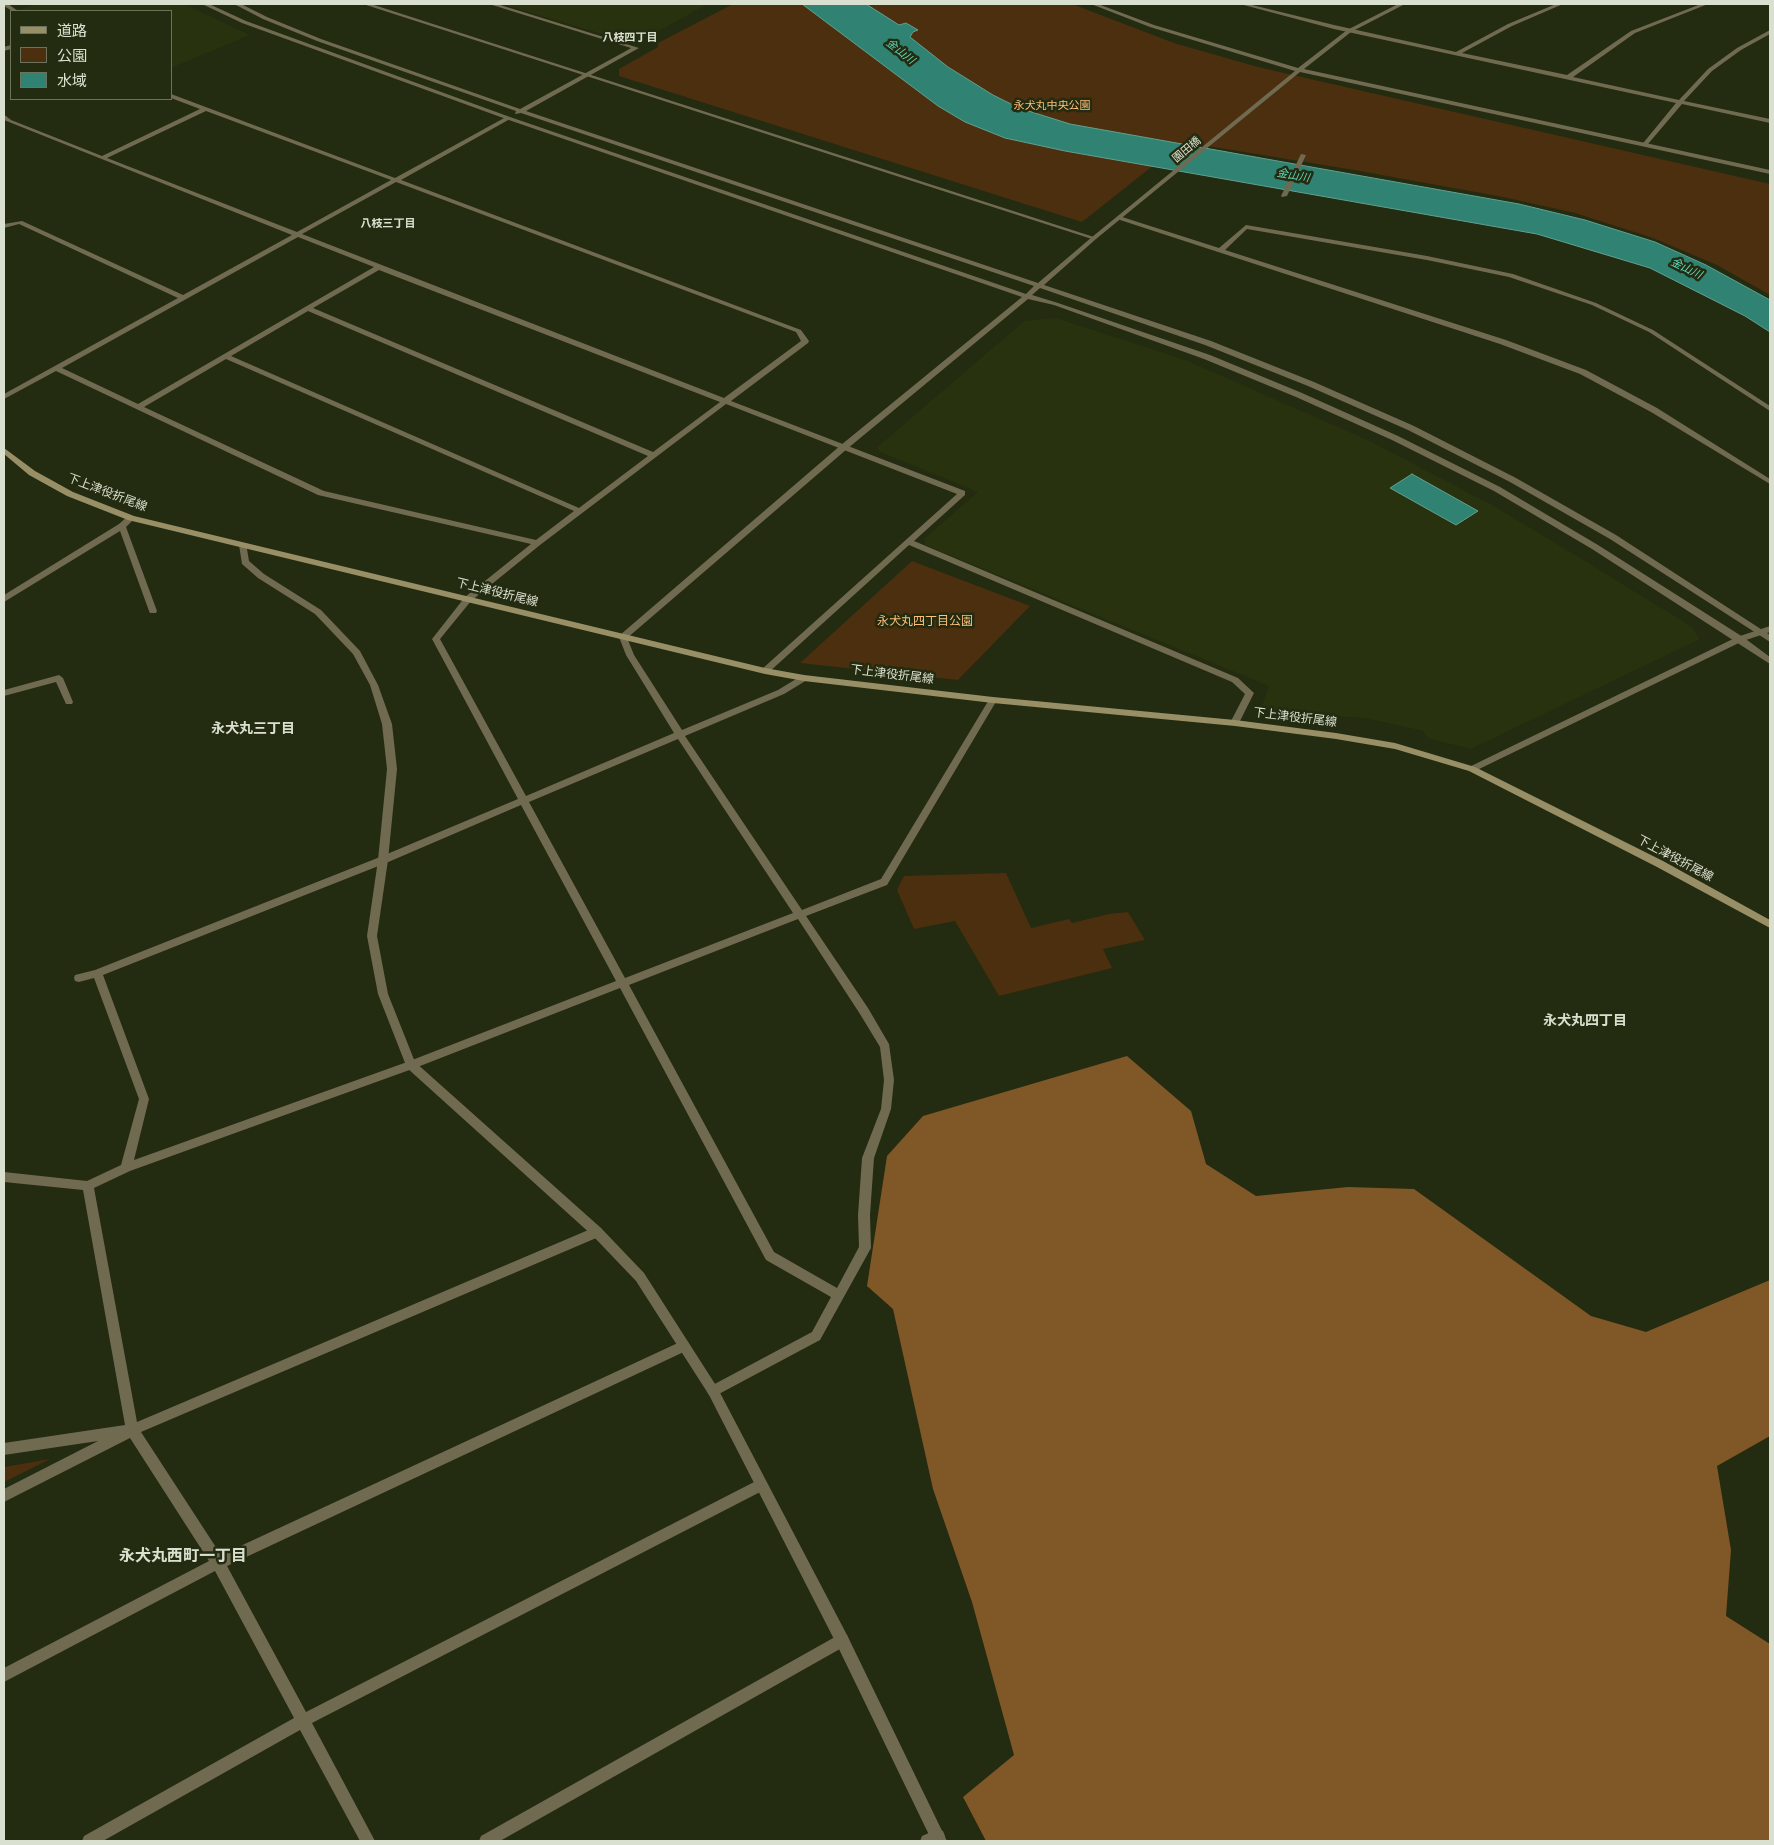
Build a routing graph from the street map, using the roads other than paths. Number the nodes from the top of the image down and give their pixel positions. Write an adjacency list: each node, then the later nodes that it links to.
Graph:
1 (205, 4): 20 (street)
2 (237, 4): 19 (street)
3 (366, 4): 14 (street)
4 (492, 4): 14 (street)
5 (1094, 4): 13 (street)
6 (1243, 4): 10 (street)
7 (1402, 4): 10 (street, 園田橋)
8 (1560, 4): 12 (street)
9 (1706, 4): 15 (street)
10 (1349, 31): 12 (street); 13 (street, 園田橋)
11 (1770, 32): 17 (street)
12 (1456, 54): 15 (street)
13 (1299, 70): 23 (street); 29 (street, 園田橋)
14 (586, 76): 19 (street); 32 (street)
15 (1567, 78): 17 (street)
16 (172, 96): 18 (street)
17 (1680, 102): 22 (street); 23 (street)
18 (205, 109): 25 (street); 27 (street)
19 (521, 111): 20 (street); 35 (street)
20 (508, 118): 27 (street); 36 (street)
21 (5, 120): 25 (street)
22 (1770, 121)
23 (1646, 143): 26 (street)
24 (1303, 155): 28 (street)
25 (104, 157): 31 (street)
26 (1770, 172)
27 (394, 181): 31 (street); 42 (street)
28 (1284, 196)
29 (1120, 218): 32 (street, 園田橋); 33 (street)
30 (4, 226): 37 (street)
31 (298, 234): 34 (street); 37 (street)
32 (1094, 238): 35 (street, 園田橋)
33 (1221, 250): 44 (street); 48 (street)
34 (379, 267): 38 (street); 42 (street)
35 (1039, 285): 36 (street, 園田橋); 59 (street)
36 (1026, 296): 45 (street, 園田橋); 61 (street)
37 (184, 298): 40 (street)
38 (307, 308): 39 (street); 47 (street)
39 (226, 356): 43 (street); 49 (street)
40 (56, 368): 41 (street); 43 (street)
41 (4, 398)
42 (726, 400): 45 (street); 47 (street)
43 (138, 407): 53 (street)
44 (1770, 409)
45 (844, 446): 52 (street); 60 (street, 園田橋)
46 (4, 450): 50 (main road, 下上津役折尾線)
47 (652, 455): 49 (street)
48 (1770, 482)
49 (580, 512): 53 (street)
50 (131, 518): 51 (street); 54 (main road, 下上津役折尾線)
51 (122, 526): 55 (street); 57 (street)
52 (909, 542): 64 (street); 69 (street)
53 (537, 543): 56 (street)
54 (243, 545): 56 (main road, 下上津役折尾線); 73 (street)
55 (4, 599)
56 (468, 599): 60 (main road, 下上津役折尾線); 72 (street)
57 (153, 611)
58 (1770, 629): 59 (street)
59 (1761, 633): 61 (street); 62 (street)
60 (623, 637): 64 (main road, 下上津役折尾線); 70 (street)
61 (1740, 639): 63 (street); 71 (street)
62 (1770, 639)
63 (1770, 661)
64 (765, 671): 65 (main road, 下上津役折尾線)
65 (804, 678): 67 (main road, 下上津役折尾線); 70 (street)
66 (4, 693): 68 (street)
67 (993, 700): 69 (main road, 下上津役折尾線); 74 (street)
68 (69, 702)
69 (1235, 724): 71 (main road, 下上津役折尾線)
70 (680, 735): 72 (street); 74 (street)
71 (1472, 769): 75 (main road, 下上津役折尾線)
72 (524, 801): 73 (street); 78 (street)
73 (383, 860): 76 (street); 79 (street)
74 (798, 915): 78 (street); 84 (street)
75 (1770, 924)
76 (97, 973): 77 (street); 80 (street)
77 (79, 978)
78 (623, 984): 79 (street); 84 (street)
79 (411, 1065): 80 (street); 83 (street)
80 (126, 1168): 82 (street)
81 (4, 1177): 82 (street)
82 (88, 1186): 87 (street)
83 (597, 1232): 85 (street); 87 (street)
84 (839, 1295): 86 (street)
85 (684, 1346): 86 (street); 91 (street)
86 (713, 1392): 89 (street)
87 (132, 1430): 88 (street); 90 (street); 91 (street)
88 (4, 1449)
89 (761, 1485): 92 (street); 94 (street)
90 (4, 1496)
91 (218, 1563): 93 (street); 94 (street)
92 (842, 1640): 95 (street); 98 (street)
93 (4, 1675)
94 (302, 1721): 96 (street); 97 (street)
95 (935, 1840)
96 (89, 1841)
97 (368, 1841)
98 (486, 1841)

